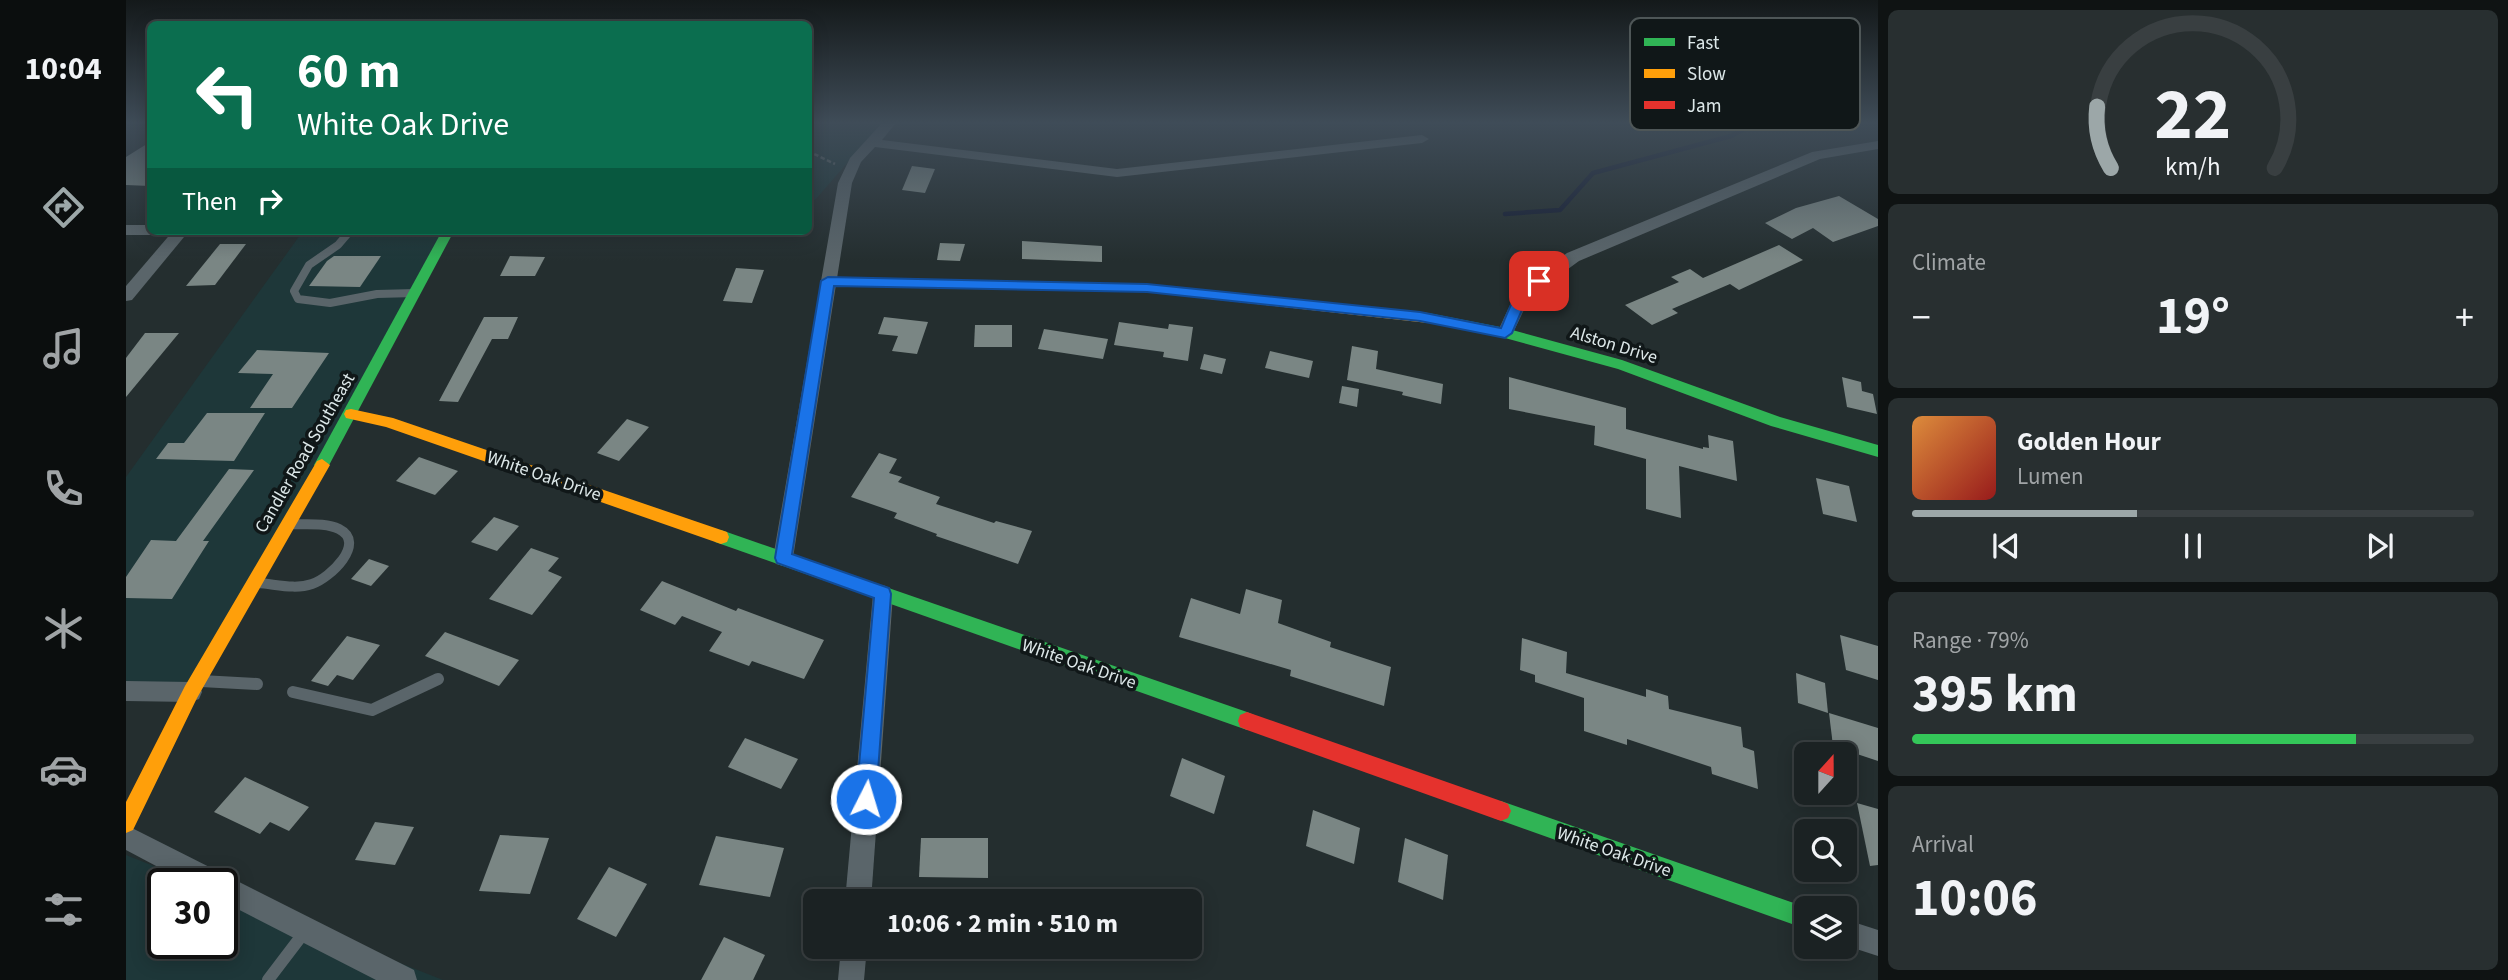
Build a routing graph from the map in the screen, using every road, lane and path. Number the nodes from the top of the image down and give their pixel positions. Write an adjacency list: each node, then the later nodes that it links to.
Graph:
1 (841, 169): 6 (path)
2 (852, 169): 6 (street)
3 (1081, 169): 4 (street)
4 (1155, 169)
5 (1784, 169): 15 (street)
6 (848, 177): 12 (street)
7 (126, 230): 8 (street)
8 (147, 230)
9 (178, 235): 14 (street)
10 (347, 235): 13 (lane)
11 (446, 235): 13 (street, Candler Road Southeast)
12 (828, 281): 15 (street, Alston Drive); 19 (street)
13 (415, 293): 16 (street, Candler Road Southeast)
14 (126, 296)
15 (1505, 333): 17 (street, Alston Drive)
16 (351, 414): 18 (street, Candler Road Southeast); 19 (street, White Oak Drive)
17 (1878, 451)
18 (288, 524): 20 (street, Candler Road Southeast); 20 (lane)
19 (783, 558): 21 (street, White Oak Drive)
20 (254, 582): 24 (street, Candler Road Southeast)
21 (883, 594): 30 (street); 32 (street, White Oak Drive)
22 (438, 679): 26 (lane)
23 (257, 684): 24 (lane)
24 (194, 686): 25 (street); 27 (street, Candler Road Southeast)
25 (126, 691)
26 (293, 692)
27 (126, 822)
28 (126, 837): 29 (street)
29 (186, 868)
30 (859, 889)
31 (238, 895): 33 (street)
32 (1794, 914)
33 (306, 930): 37 (lane); 38 (street)
34 (1857, 936): 35 (street)
35 (1878, 943)
36 (853, 959): 39 (street)
37 (268, 980)
38 (404, 980)
39 (851, 980)

